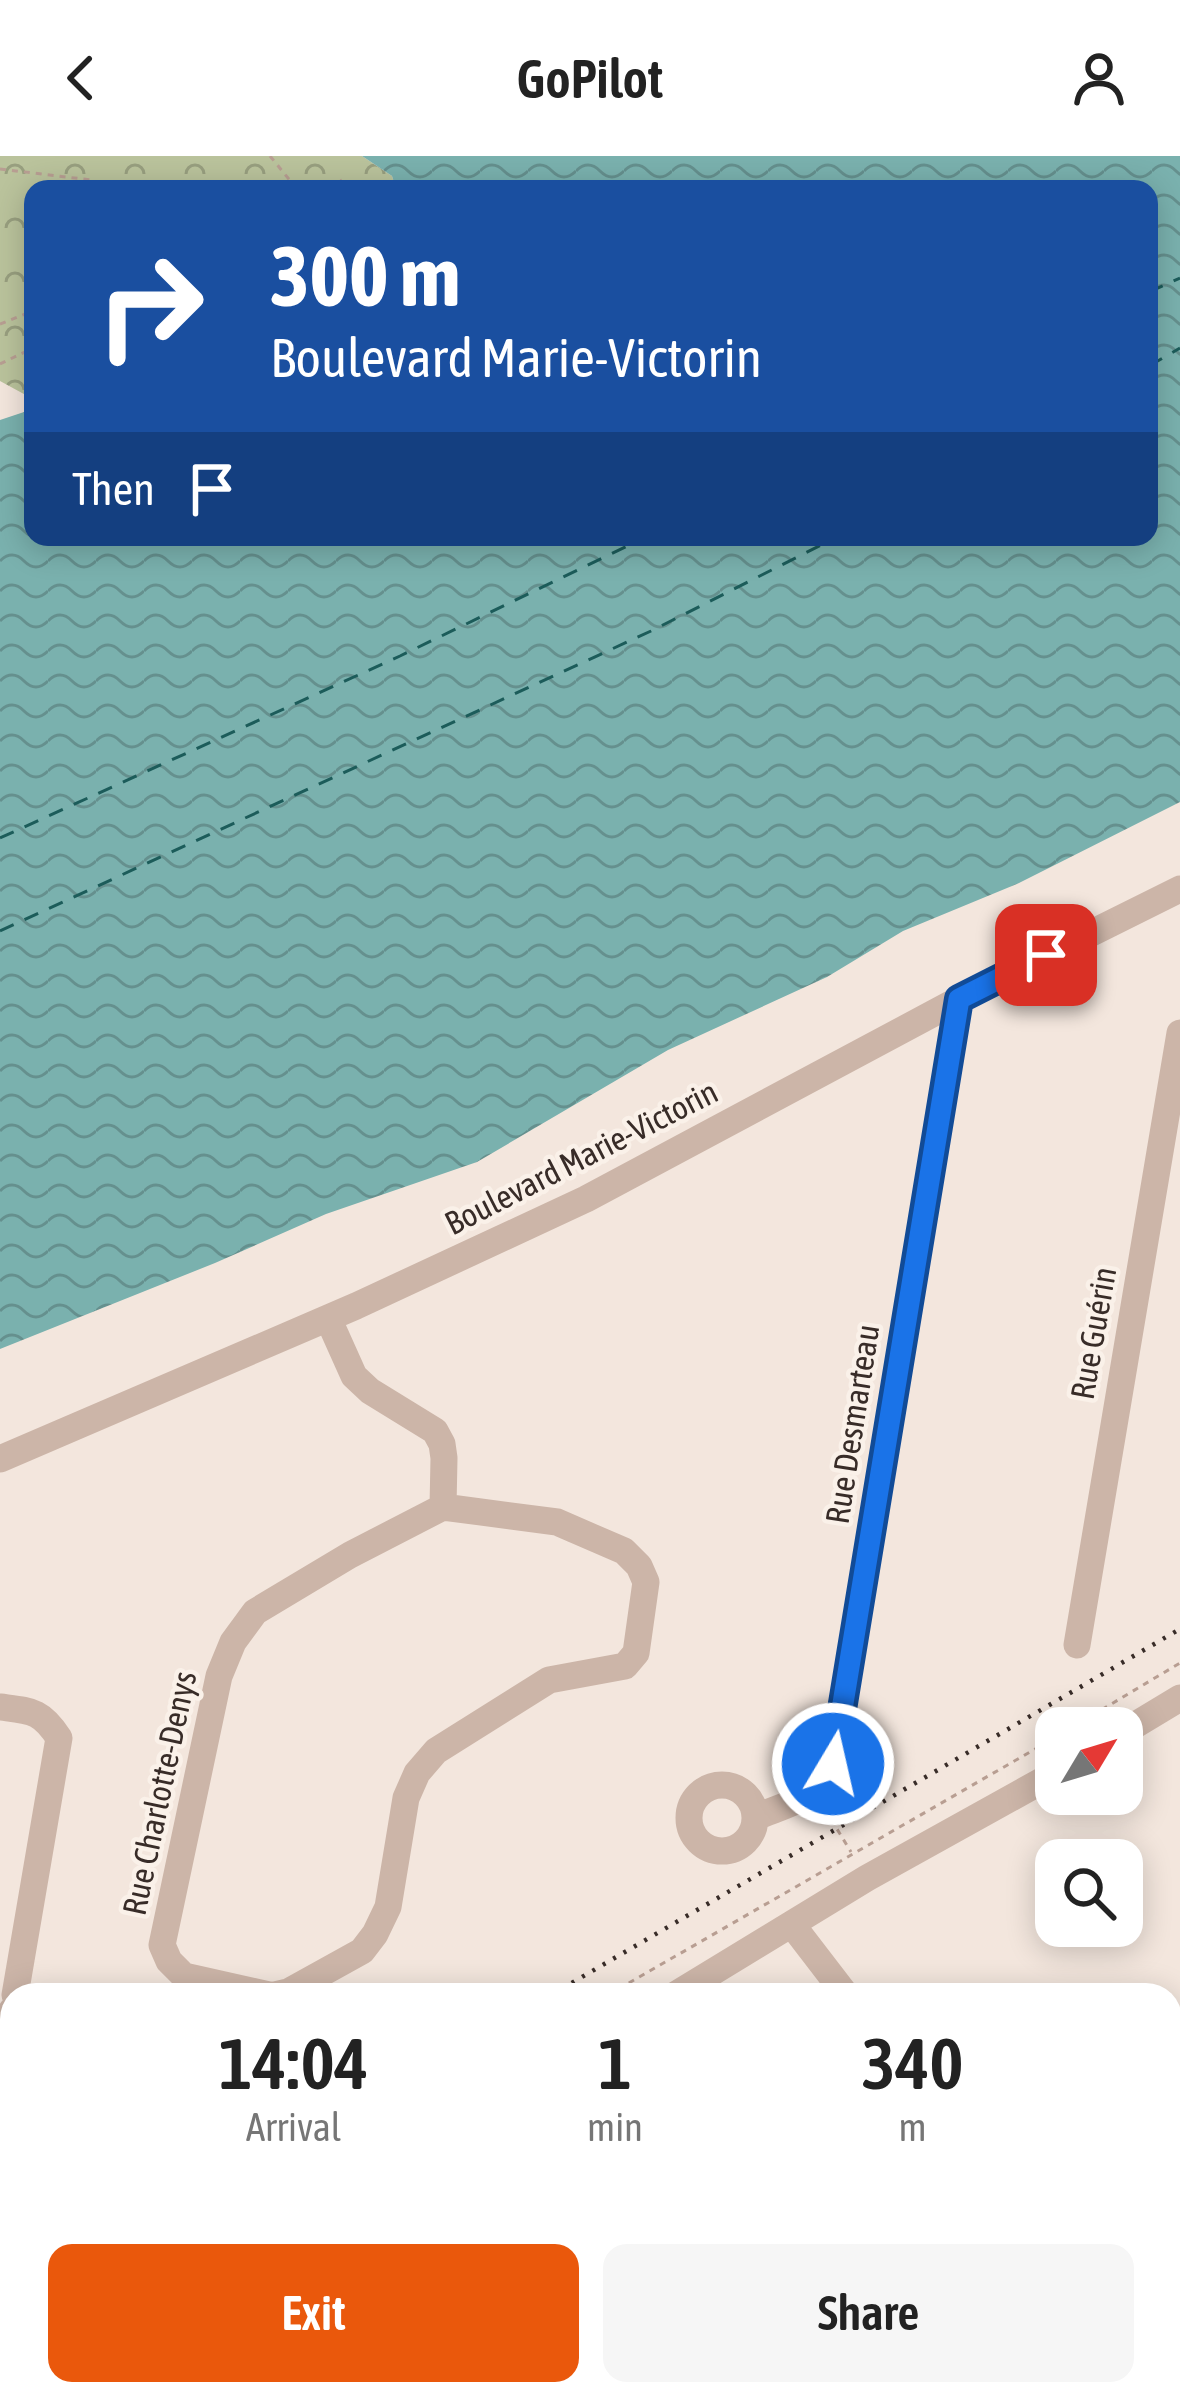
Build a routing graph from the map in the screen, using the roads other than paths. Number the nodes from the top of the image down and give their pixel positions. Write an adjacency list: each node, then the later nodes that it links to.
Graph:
1 (1180, 889): 2 (street, Boulevard Marie-Victorin)
2 (959, 999): 4 (street, Boulevard Marie-Victorin); 12 (street, Rue Desmarteau)
3 (1180, 1033): 7 (street, Rue Guérin)
4 (328, 1318): 5 (street, Boulevard Marie-Victorin); 6 (street)
5 (0, 1459)
6 (443, 1507): 15 (street, Rue Charlotte-Denys); 16 (street, Rue Charlotte-Denys)
7 (1077, 1645)
8 (1180, 1698): 10 (street)
9 (0, 1707): 14 (street)
10 (1143, 1720)
11 (1035, 1785): 13 (street)
12 (755, 1817)
13 (793, 1925): 17 (street); 18 (street)
14 (16, 1983)
15 (216, 1983)
16 (304, 1983)
17 (695, 1983)
18 (837, 1983)

